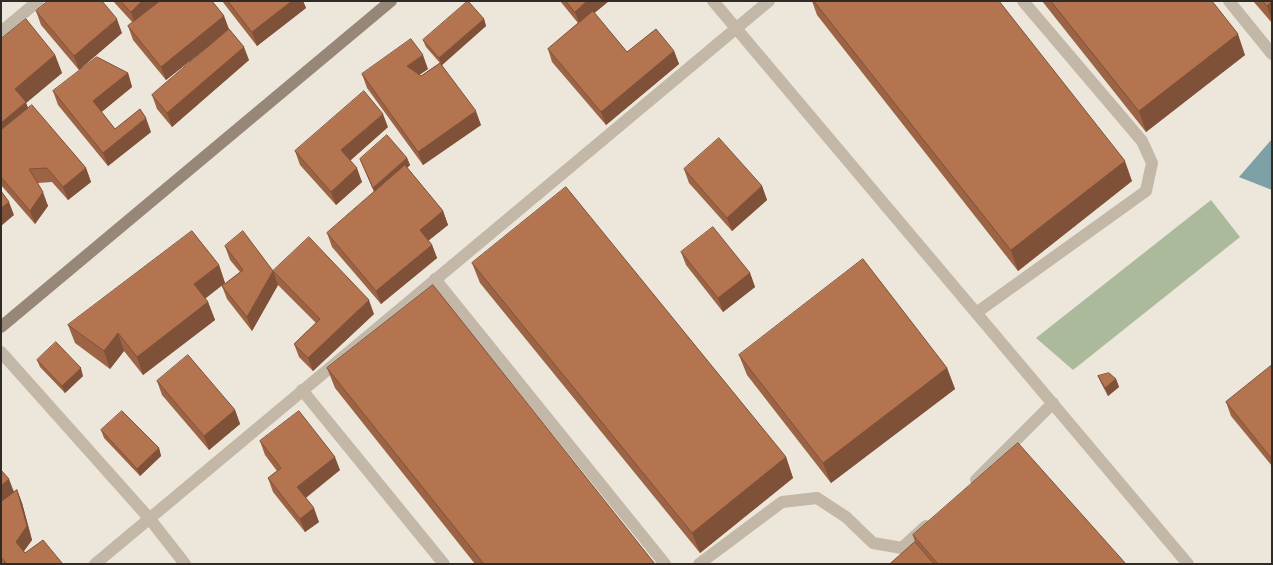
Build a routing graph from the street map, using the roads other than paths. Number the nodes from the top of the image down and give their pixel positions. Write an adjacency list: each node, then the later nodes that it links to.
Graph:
1 (38, 1): 8 (street)
2 (392, 1): 12 (street)
3 (713, 1): 7 (street)
4 (769, 1): 7 (street)
5 (1023, 1): 11 (street)
6 (1229, 1): 9 (street)
7 (736, 29): 10 (street); 11 (street)
8 (1, 32)
9 (1272, 54)
10 (436, 279): 14 (street); 22 (street)
11 (976, 313): 15 (street)
12 (1, 327)
13 (1, 352): 18 (street)
14 (302, 390): 18 (street); 21 (street)
15 (1053, 403): 16 (street); 24 (street)
16 (969, 487)
17 (939, 514): 23 (street)
18 (149, 518): 19 (street); 20 (street)
19 (94, 564)
20 (186, 564)
21 (444, 564)
22 (666, 564)
23 (699, 564)
24 (1188, 564)

